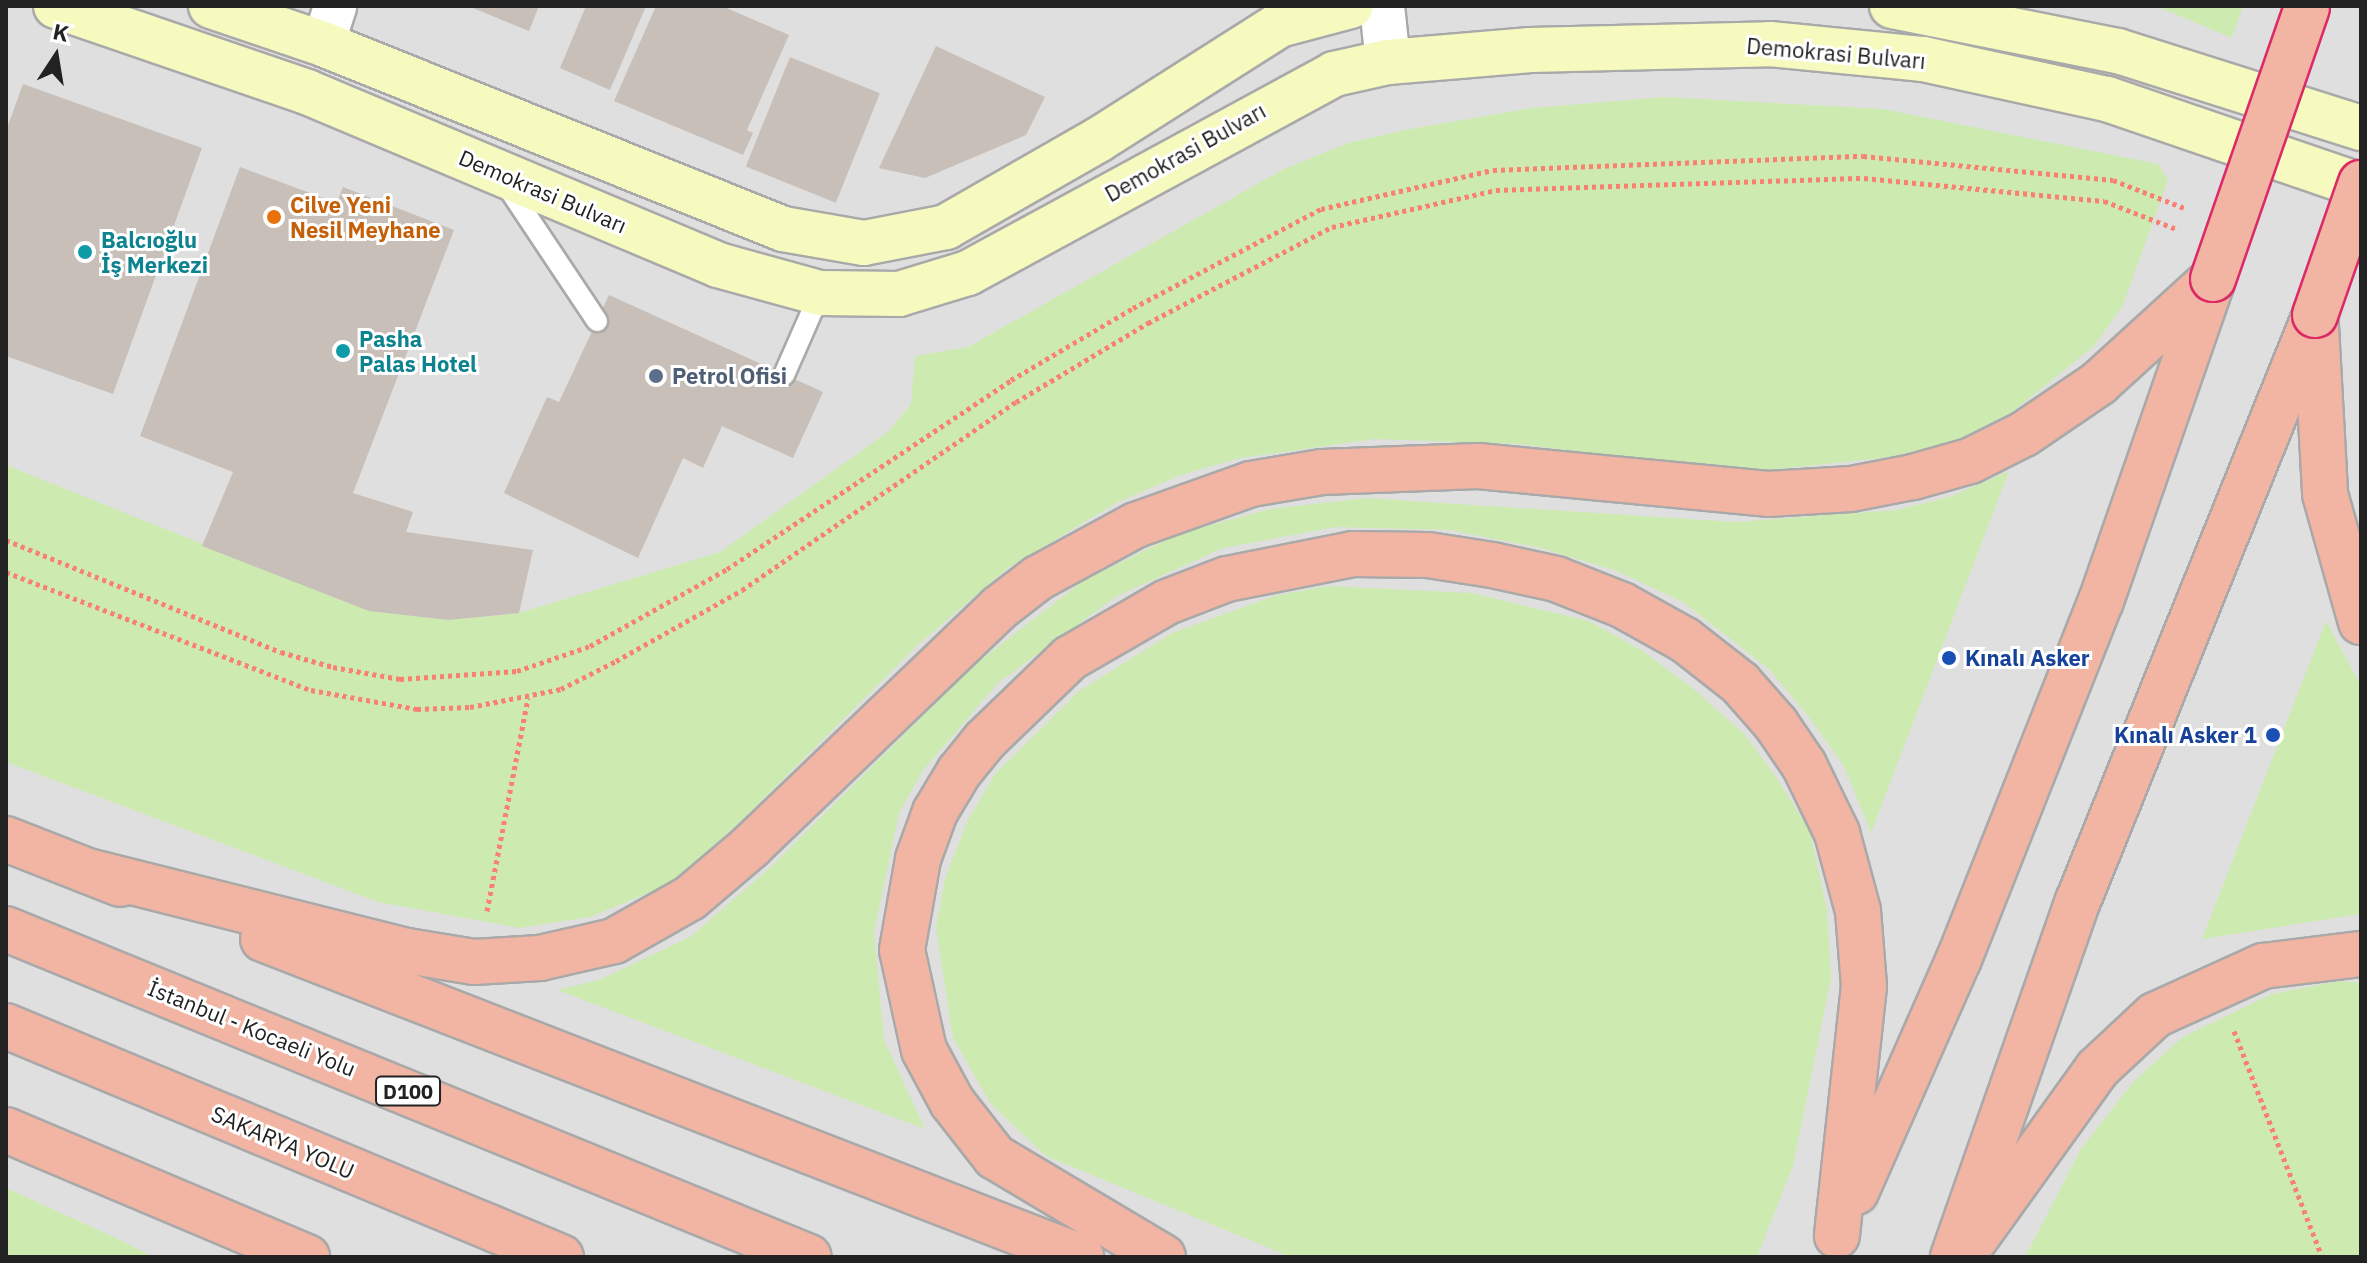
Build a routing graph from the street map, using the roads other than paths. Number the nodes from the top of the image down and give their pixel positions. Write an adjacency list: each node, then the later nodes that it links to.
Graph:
1 (56, 6): 10 (main road, Demokrasi Bulvarı)
2 (211, 6): 8 (main road)
3 (1351, 6): 7 (main road)
4 (1382, 6): 9 (street)
5 (1892, 6): 11 (main road)
6 (2307, 7): 14 (highway, bridge)
7 (1288, 16): 8 (main road)
8 (329, 25): 10 (street)
9 (1388, 62): 13 (main road, Demokrasi Bulvarı); 15 (main road, Demokrasi Bulvarı)
10 (307, 92): 12 (main road, Demokrasi Bulvarı)
11 (2361, 128)
12 (496, 170): 15 (main road, Demokrasi Bulvarı); 17 (lane)
13 (2361, 184): 16 (highway, bridge)
14 (2213, 279): 21 (highway); 27 (highway)
15 (820, 293): 18 (lane)
16 (2315, 315): 19 (highway); 34 (highway)
17 (597, 321)
18 (784, 375)
19 (2361, 622)
20 (6, 839): 21 (highway)
21 (92, 872): 32 (highway)
22 (6, 929): 31 (highway, İstanbul - Kocaeli Yolu / D100)
23 (2361, 954): 35 (highway)
24 (6, 1026): 30 (highway, SAKARYA YOLU)
25 (6, 1130): 26 (highway)
26 (158, 1191): 28 (highway); 29 (highway)
27 (1832, 1246): 33 (highway)
28 (250, 1257)
29 (307, 1257)
30 (561, 1257)
31 (809, 1257)
32 (1081, 1257)
33 (1163, 1257)
34 (1953, 1257)
35 (1962, 1257)

